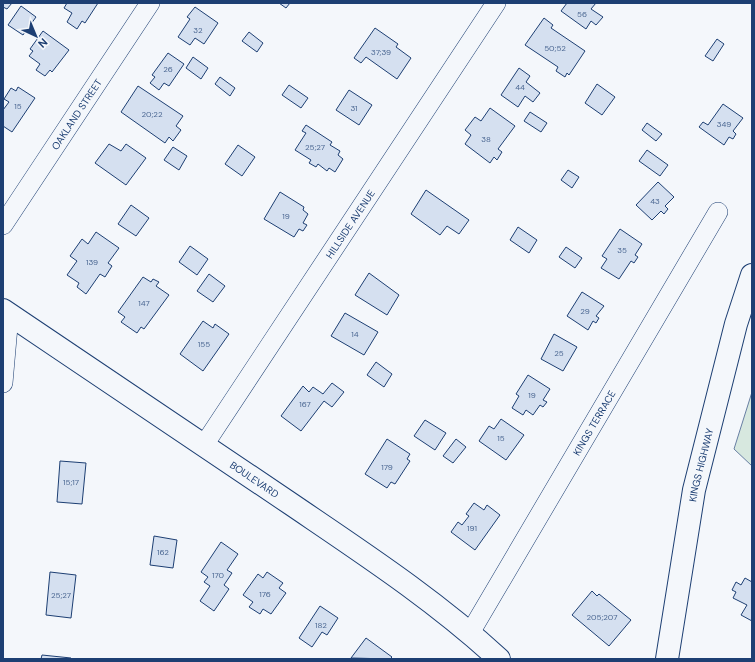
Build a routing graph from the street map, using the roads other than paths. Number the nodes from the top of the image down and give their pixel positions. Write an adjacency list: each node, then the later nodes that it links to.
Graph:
1 (150, 3): 4 (street, OAKLAND STREET)
2 (496, 3): 8 (street, HILLSIDE AVENUE)
3 (718, 212): 9 (street, KINGS TERRACE)
4 (3, 225)
5 (752, 275): 11 (main road, KINGS HIGHWAY)
6 (6, 312): 7 (street); 8 (main road, BOULEVARD)
7 (3, 383)
8 (204, 445): 9 (main road, BOULEVARD)
9 (470, 633): 10 (main road, BOULEVARD)
10 (499, 659)
11 (667, 659)

